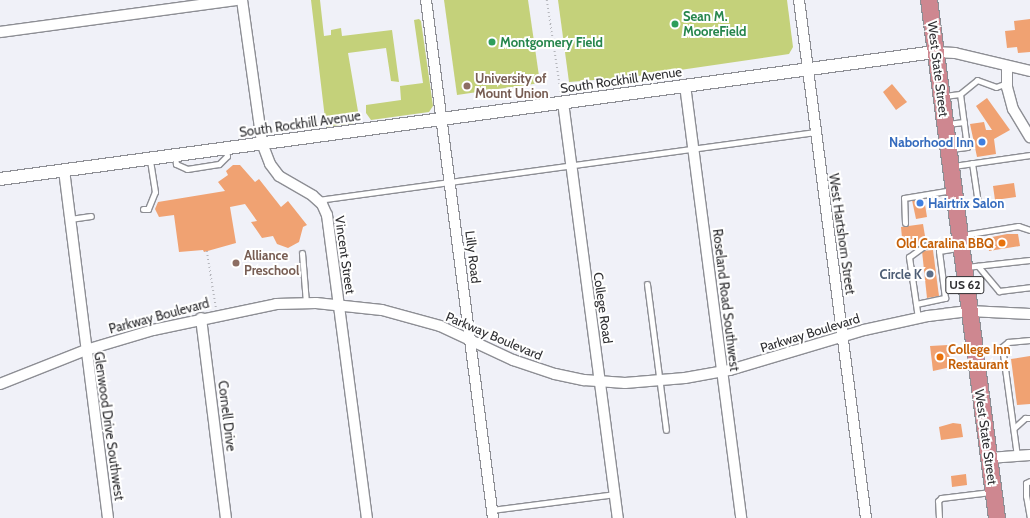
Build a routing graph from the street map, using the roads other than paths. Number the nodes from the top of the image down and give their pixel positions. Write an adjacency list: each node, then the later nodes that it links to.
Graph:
1 (237, 0): 6 (street)
2 (242, 0): 21 (street)
3 (426, 0): 16 (street, Lilly Road)
4 (799, 0): 9 (street, West Hartshorn Street)
5 (929, 0): 7 (highway, West State Street / US 62)
6 (0, 32)
7 (936, 52): 8 (street, South Rockhill Avenue); 9 (street, South Rockhill Avenue); 14 (highway, West State Street / US 62)
8 (1007, 67): 10 (street, South Rockhill Avenue); 11 (street)
9 (808, 69): 12 (street, South Rockhill Avenue); 19 (street, West Hartshorn Street)
10 (1030, 71)
11 (1007, 83): 13 (lane); 20 (street)
12 (685, 85): 15 (street, South Rockhill Avenue); 22 (street, Roseland Road Southwest)
13 (960, 94): 14 (lane); 17 (lane)
14 (941, 97): 18 (highway, West State Street / US 62)
15 (563, 102): 16 (street, South Rockhill Avenue); 27 (street, College Road)
16 (441, 119): 21 (street, South Rockhill Avenue); 31 (street, Lilly Road)
17 (964, 122): 18 (lane); 23 (lane)
18 (945, 124): 23 (highway, West State Street / US 62)
19 (815, 132): 22 (lane); 54 (street, West Hartshorn Street)
20 (1030, 137)
21 (262, 143): 25 (street, South Rockhill Avenue); 33 (street)
22 (693, 149): 27 (lane); 58 (street, Roseland Road Southwest)
23 (948, 149): 28 (highway, West State Street / US 62)
24 (1030, 155): 26 (lane)
25 (150, 158): 29 (street, South Rockhill Avenue); 35 (lane)
26 (972, 163): 28 (lane); 34 (lane)
27 (571, 165): 31 (lane); 60 (street, College Road)
28 (950, 166): 32 (highway, West State Street / US 62)
29 (64, 170): 30 (street, South Rockhill Avenue); 37 (street, Glenwood Drive Southwest)
30 (0, 179)
31 (450, 182): 33 (lane); 56 (street, Lilly Road)
32 (953, 190): 38 (lane); 40 (highway, West State Street / US 62)
33 (318, 200): 48 (street, Vincent Street)
34 (978, 203)
35 (142, 209)
36 (91, 216): 37 (lane)
37 (70, 219): 57 (street, Glenwood Drive Southwest)
38 (905, 224)
39 (1030, 230): 40 (lane)
40 (960, 241): 41 (lane); 44 (highway, West State Street / US 62)
41 (939, 251): 49 (lane); 49 (lane)
42 (302, 253): 47 (lane)
43 (1030, 260): 44 (lane)
44 (971, 266): 46 (lane); 50 (highway, West State Street / US 62)
45 (648, 284): 59 (lane)
46 (1030, 287)
47 (306, 303): 48 (street, Parkway Boulevard); 52 (street, Parkway Boulevard)
48 (339, 304): 56 (street, Parkway Boulevard); 74 (street, Vincent Street)
49 (916, 304): 53 (lane)
50 (969, 311): 51 (street, Parkway Boulevard); 53 (street, Parkway Boulevard); 67 (highway, West State Street / US 62)
51 (1030, 314)
52 (200, 318): 57 (street, Parkway Boulevard); 73 (street, Cornell Drive)
53 (918, 318): 54 (street, Parkway Boulevard)
54 (842, 336): 58 (street, Parkway Boulevard); 77 (street, West Hartshorn Street)
55 (1030, 340): 63 (lane)
56 (470, 341): 60 (street, Parkway Boulevard); 71 (street, Lilly Road)
57 (86, 350): 61 (street, Parkway Boulevard); 72 (street, Glenwood Drive Southwest)
58 (722, 372): 59 (street, Parkway Boulevard); 76 (street, Roseland Road Southwest)
59 (661, 380): 60 (street, Parkway Boulevard); 64 (lane)
60 (600, 381): 70 (street, College Road)
61 (0, 384)
62 (1030, 418): 63 (lane)
63 (1014, 428): 66 (lane)
64 (666, 430)
65 (1030, 455): 66 (street)
66 (1017, 456): 67 (street)
67 (989, 458): 69 (highway, West State Street / US 62)
68 (1030, 481): 80 (lane)
69 (993, 491): 78 (lane); 79 (highway, West State Street / US 62)
70 (615, 494): 71 (lane); 75 (street, College Road)
71 (493, 514)
72 (108, 518)
73 (226, 518)
74 (367, 518)
75 (618, 518)
76 (741, 518)
77 (866, 518)
78 (939, 518)
79 (997, 518)
80 (1030, 518)

